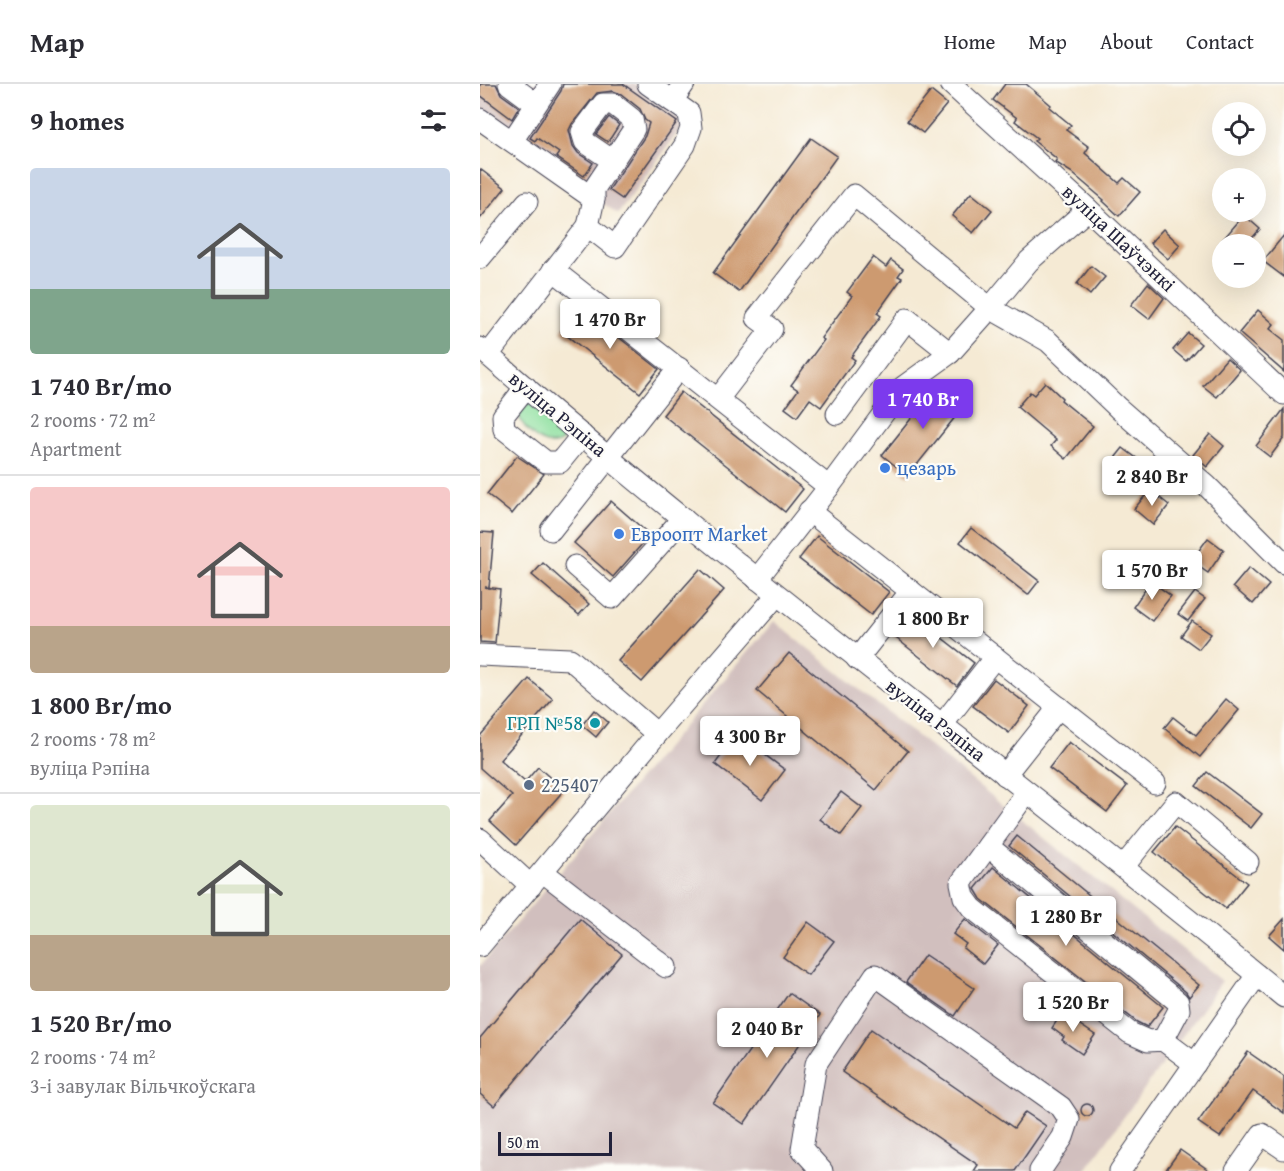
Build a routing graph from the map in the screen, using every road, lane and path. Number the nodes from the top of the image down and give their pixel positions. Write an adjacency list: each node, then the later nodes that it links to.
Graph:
1 (509, 84): 7 (street)
2 (550, 84): 7 (street)
3 (648, 84): 6 (street)
4 (684, 84): 6 (street)
5 (951, 84): 13 (street, вуліца Шаўчэнкі)
6 (672, 101): 14 (street)
7 (536, 104): 9 (street)
8 (480, 119): 9 (street)
9 (512, 141): 11 (street)
10 (612, 160): 11 (street)
11 (594, 200): 14 (street)
12 (527, 202): 15 (street)
13 (1088, 209): 17 (street); 22 (street, вуліца Шаўчэнкі)
14 (588, 226): 16 (street)
15 (480, 258)
16 (553, 270): 18 (street); 20 (street)
17 (990, 308): 19 (street); 23 (street); 31 (street)
18 (484, 352): 21 (street, вуліца Рэпіна)
19 (950, 353): 24 (street); 27 (street)
20 (679, 368): 23 (street); 26 (street)
21 (526, 387): 25 (street, вуліца Рэпіна); 25 (street)
22 (1284, 394)
23 (718, 399): 27 (street)
24 (837, 414)
25 (582, 435): 26 (street, вуліца Рэпіна)
26 (610, 457): 29 (street, вуліца Рэпіна); 30 (street)
27 (829, 487): 28 (street)
28 (809, 510): 33 (street); 34 (street)
29 (683, 518): 32 (street); 33 (street, вуліца Рэпіна)
30 (551, 530)
31 (1284, 563)
32 (575, 566)
33 (757, 579): 35 (street, вуліца Рэпіна)
34 (911, 591): 37 (street); 38 (street)
35 (777, 595): 38 (street, вуліца Рэпіна); 41 (street)
36 (480, 655): 41 (street)
37 (995, 657): 39 (street); 40 (street)
38 (857, 659): 40 (street, вуліца Рэпіна)
39 (1059, 707): 42 (street); 43 (street)
40 (942, 725): 42 (street, вуліца Рэпіна)
41 (657, 734): 49 (street)
42 (1005, 775): 44 (street, вуліца Рэпіна)
43 (1155, 783)
44 (1027, 792): 46 (street); 48 (street, вуліца Рэпіна)
45 (480, 839): 49 (street)
46 (988, 846): 54 (street); 54 (street)
47 (1248, 862): 48 (street)
48 (1123, 867): 52 (street, вуліца Рэпіна)
49 (537, 879): 50 (street); 51 (street)
50 (480, 946)
51 (666, 967)
52 (1257, 975): 53 (street, вуліца Рэпіна); 55 (street)
53 (1284, 997)
54 (1163, 1040): 55 (street)
55 (1195, 1064): 59 (street)
56 (1284, 1149): 60 (street)
57 (822, 1171): 58 (street)
58 (1040, 1171)
59 (1120, 1171)
60 (1236, 1171)

